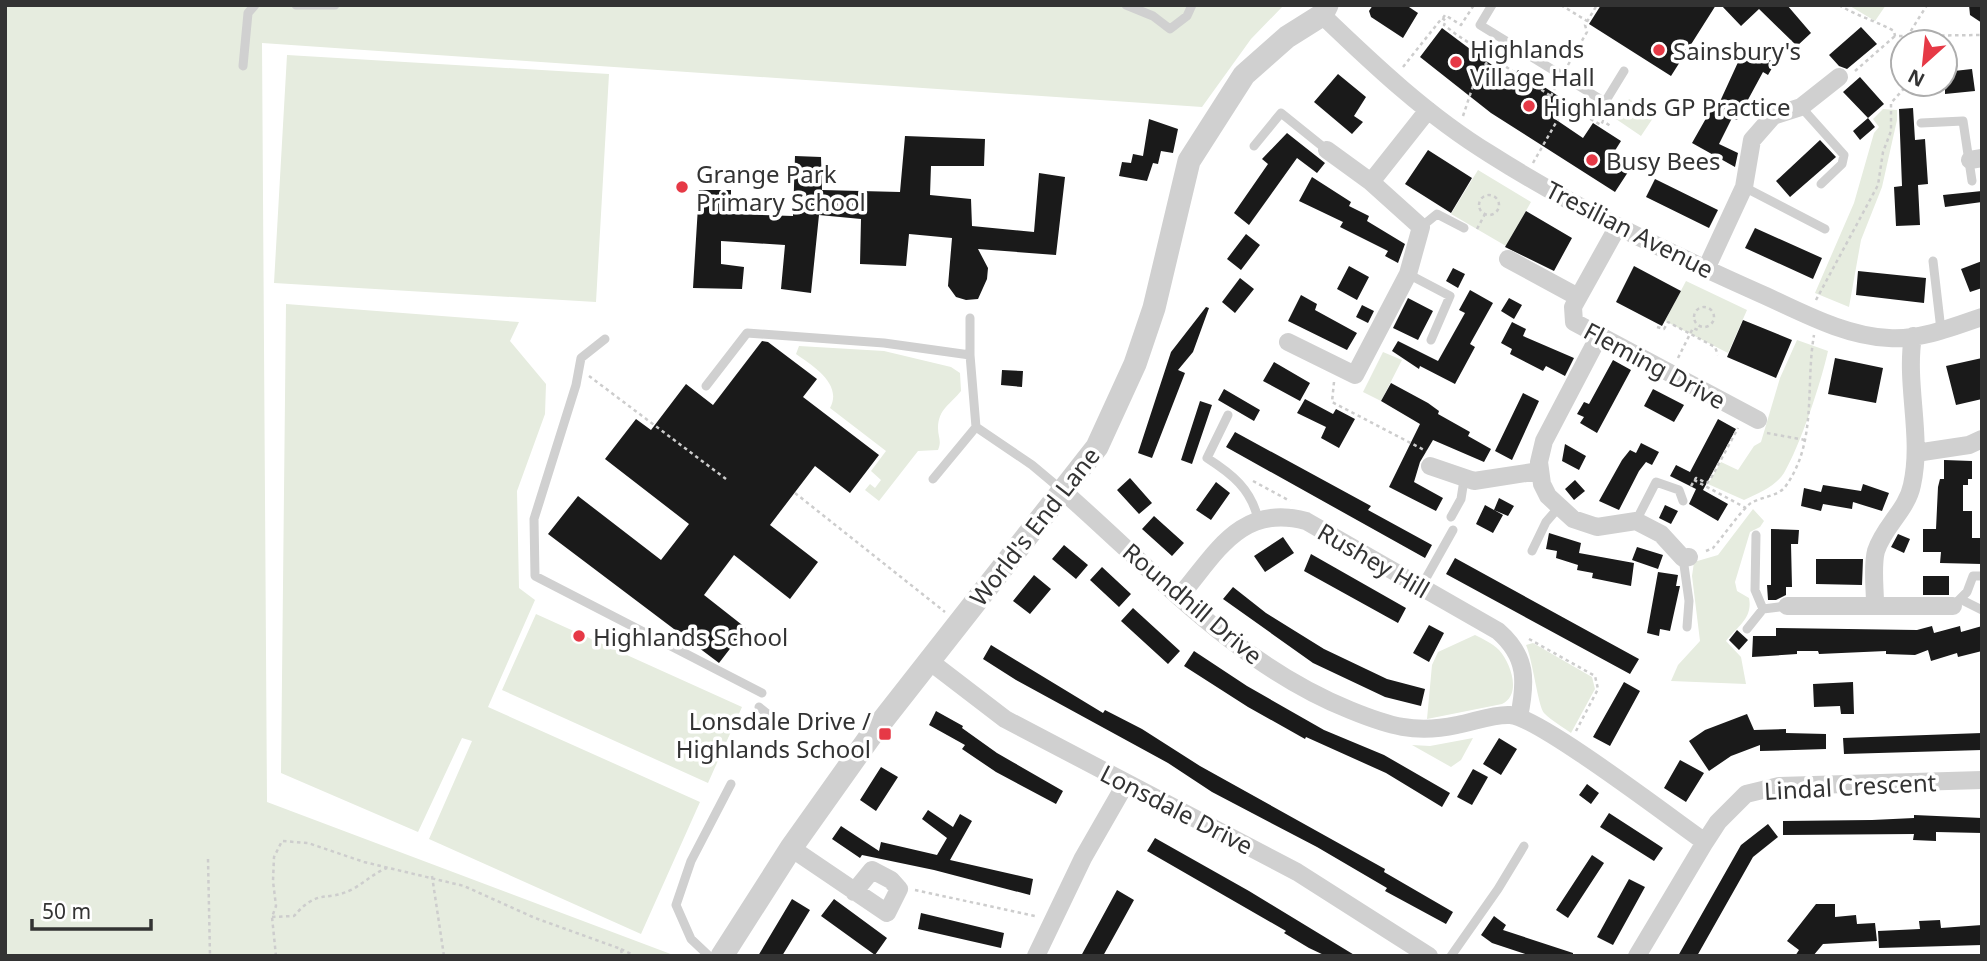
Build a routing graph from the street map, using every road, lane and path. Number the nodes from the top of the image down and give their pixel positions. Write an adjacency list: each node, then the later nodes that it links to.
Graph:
1 (255, 5): 21 (lane)
2 (296, 5): 3 (lane)
3 (335, 5)
4 (1126, 5): 5 (lane)
5 (1192, 5)
6 (1474, 5): 13 (path)
7 (1492, 5): 22 (lane)
8 (1562, 5): 14 (path)
9 (1839, 5): 11 (path)
10 (1927, 5): 16 (path)
11 (1847, 7): 15 (path)
12 (1324, 10): 24 (street, Tresilian Avenue); 83 (street, World's End Lane)
13 (1443, 18): 20 (path); 24 (path)
14 (1587, 22)
15 (1889, 28)
16 (1913, 28)
17 (1982, 34): 18 (path)
18 (1959, 36)
19 (1889, 42): 23 (path)
20 (1490, 57): 25 (path); 32 (path)
21 (243, 66)
22 (1624, 71)
23 (1839, 77): 28 (street)
24 (1392, 81): 29 (street, Tresilian Avenue)
25 (1551, 96)
26 (1895, 98): 50 (path)
27 (1566, 105): 31 (path)
28 (1801, 107): 38 (lane); 39 (street)
29 (1428, 110): 32 (street, Tresilian Avenue); 37 (street)
30 (1921, 123): 35 (lane)
31 (1612, 127)
32 (1455, 130): 41 (street, Tresilian Avenue)
33 (1254, 146): 34 (lane)
34 (1327, 150): 37 (street)
35 (1976, 159): 36 (lane)
36 (1972, 181)
37 (1371, 182): 42 (street)
38 (1821, 184)
39 (1744, 187): 44 (lane); 47 (street)
40 (1497, 211): 40 (path)
41 (1618, 226): 47 (street, Tresilian Avenue); 49 (street, Fleming Drive)
42 (1421, 227): 43 (lane); 48 (street)
43 (1464, 228)
44 (1825, 229)
45 (1508, 259): 49 (street)
46 (1933, 261): 56 (lane)
47 (1706, 269): 58 (street, Tresilian Avenue)
48 (1408, 274): 61 (lane); 66 (street)
49 (1578, 297): 59 (street, Fleming Drive)
50 (1812, 307)
51 (1982, 317): 56 (street, Tresilian Avenue)
52 (970, 318): 63 (lane)
53 (1700, 326): 53 (path); 57 (path)
54 (1657, 327): 57 (path)
55 (1815, 328): 73 (path)
56 (1941, 330): 58 (street, Tresilian Avenue)
57 (1690, 334): 64 (path); 67 (path)
58 (1913, 335): 74 (street)
59 (1599, 336): 67 (street, Fleming Drive); 76 (street)
60 (605, 339): 65 (lane)
61 (1431, 340)
62 (1288, 342): 66 (street)
63 (970, 355): 68 (lane); 71 (lane)
64 (1718, 355)
65 (579, 368): 77 (path); 109 (lane)
66 (1342, 368): 75 (path)
67 (1670, 373): 70 (street, Fleming Drive)
68 (706, 386)
69 (1228, 415): 81 (lane)
70 (1754, 424): 73 (path); 80 (path)
71 (976, 427): 78 (lane); 83 (lane)
72 (1982, 439): 74 (street)
73 (1805, 440): 87 (path)
74 (1916, 453): 100 (street)
75 (1430, 466): 79 (street)
76 (1539, 471): 79 (street); 86 (street)
77 (726, 479)
78 (933, 479)
79 (1464, 480): 88 (lane)
80 (1694, 480): 82 (path); 87 (path)
81 (1243, 486): 89 (path); 90 (lane)
82 (1679, 490): 85 (lane); 91 (lane)
83 (1064, 492): 98 (street, Roundhill Drive); 104 (street, World's End Lane)
84 (794, 493): 104 (path)
85 (1683, 500)
86 (1559, 507): 91 (street); 94 (lane)
87 (1746, 508): 95 (path)
88 (1451, 517)
89 (1294, 518): 90 (street, Rushey Hill); 97 (street, Rushey Hill)
90 (1258, 519): 98 (street)
91 (1636, 521): 95 (street)
92 (1453, 530): 97 (lane)
93 (1756, 535): 102 (lane)
94 (1532, 551)
95 (1686, 558): 105 (lane)
96 (1982, 576): 99 (lane)
97 (1421, 587): 107 (street, Rushey Hill)
98 (1179, 597): 111 (street, Roundhill Drive)
99 (1957, 602): 100 (street); 103 (lane)
100 (1875, 604): 101 (street)
101 (1787, 606): 102 (lane)
102 (1763, 609): 106 (lane)
103 (1982, 610)
104 (958, 623): 108 (street, World's End Lane)
105 (1687, 627)
106 (1747, 629)
107 (1513, 646): 111 (street); 113 (path)
108 (928, 660): 115 (street, Lonsdale Drive); 119 (street, World's End Lane)
109 (762, 693)
110 (759, 707): 112 (lane)
111 (1519, 717): 113 (street)
112 (784, 727)
113 (1568, 746): 117 (street)
114 (1982, 780): 117 (street, Lindal Crescent)
115 (1126, 783): 126 (street); 136 (street, Lonsdale Drive)
116 (731, 784): 133 (lane)
117 (1705, 842): 138 (street, Lindal Crescent)
118 (1524, 846): 137 (lane)
119 (791, 848): 124 (street); 134 (street, World's End Lane)
120 (208, 859): 128 (path)
121 (388, 867): 122 (path); 125 (path); 125 (path)
122 (432, 876): 127 (path); 130 (path)
123 (899, 889): 124 (street); 124 (street); 126 (path)
124 (854, 892)
125 (272, 916): 129 (path)
126 (1052, 920): 135 (street)
127 (621, 949): 131 (path); 132 (path)
128 (210, 956)
129 (276, 956)
130 (444, 956)
131 (622, 956)
132 (635, 956)
133 (709, 956)
134 (722, 956)
135 (1035, 956)
136 (1429, 956)
137 (1451, 956)
138 (1637, 956)

